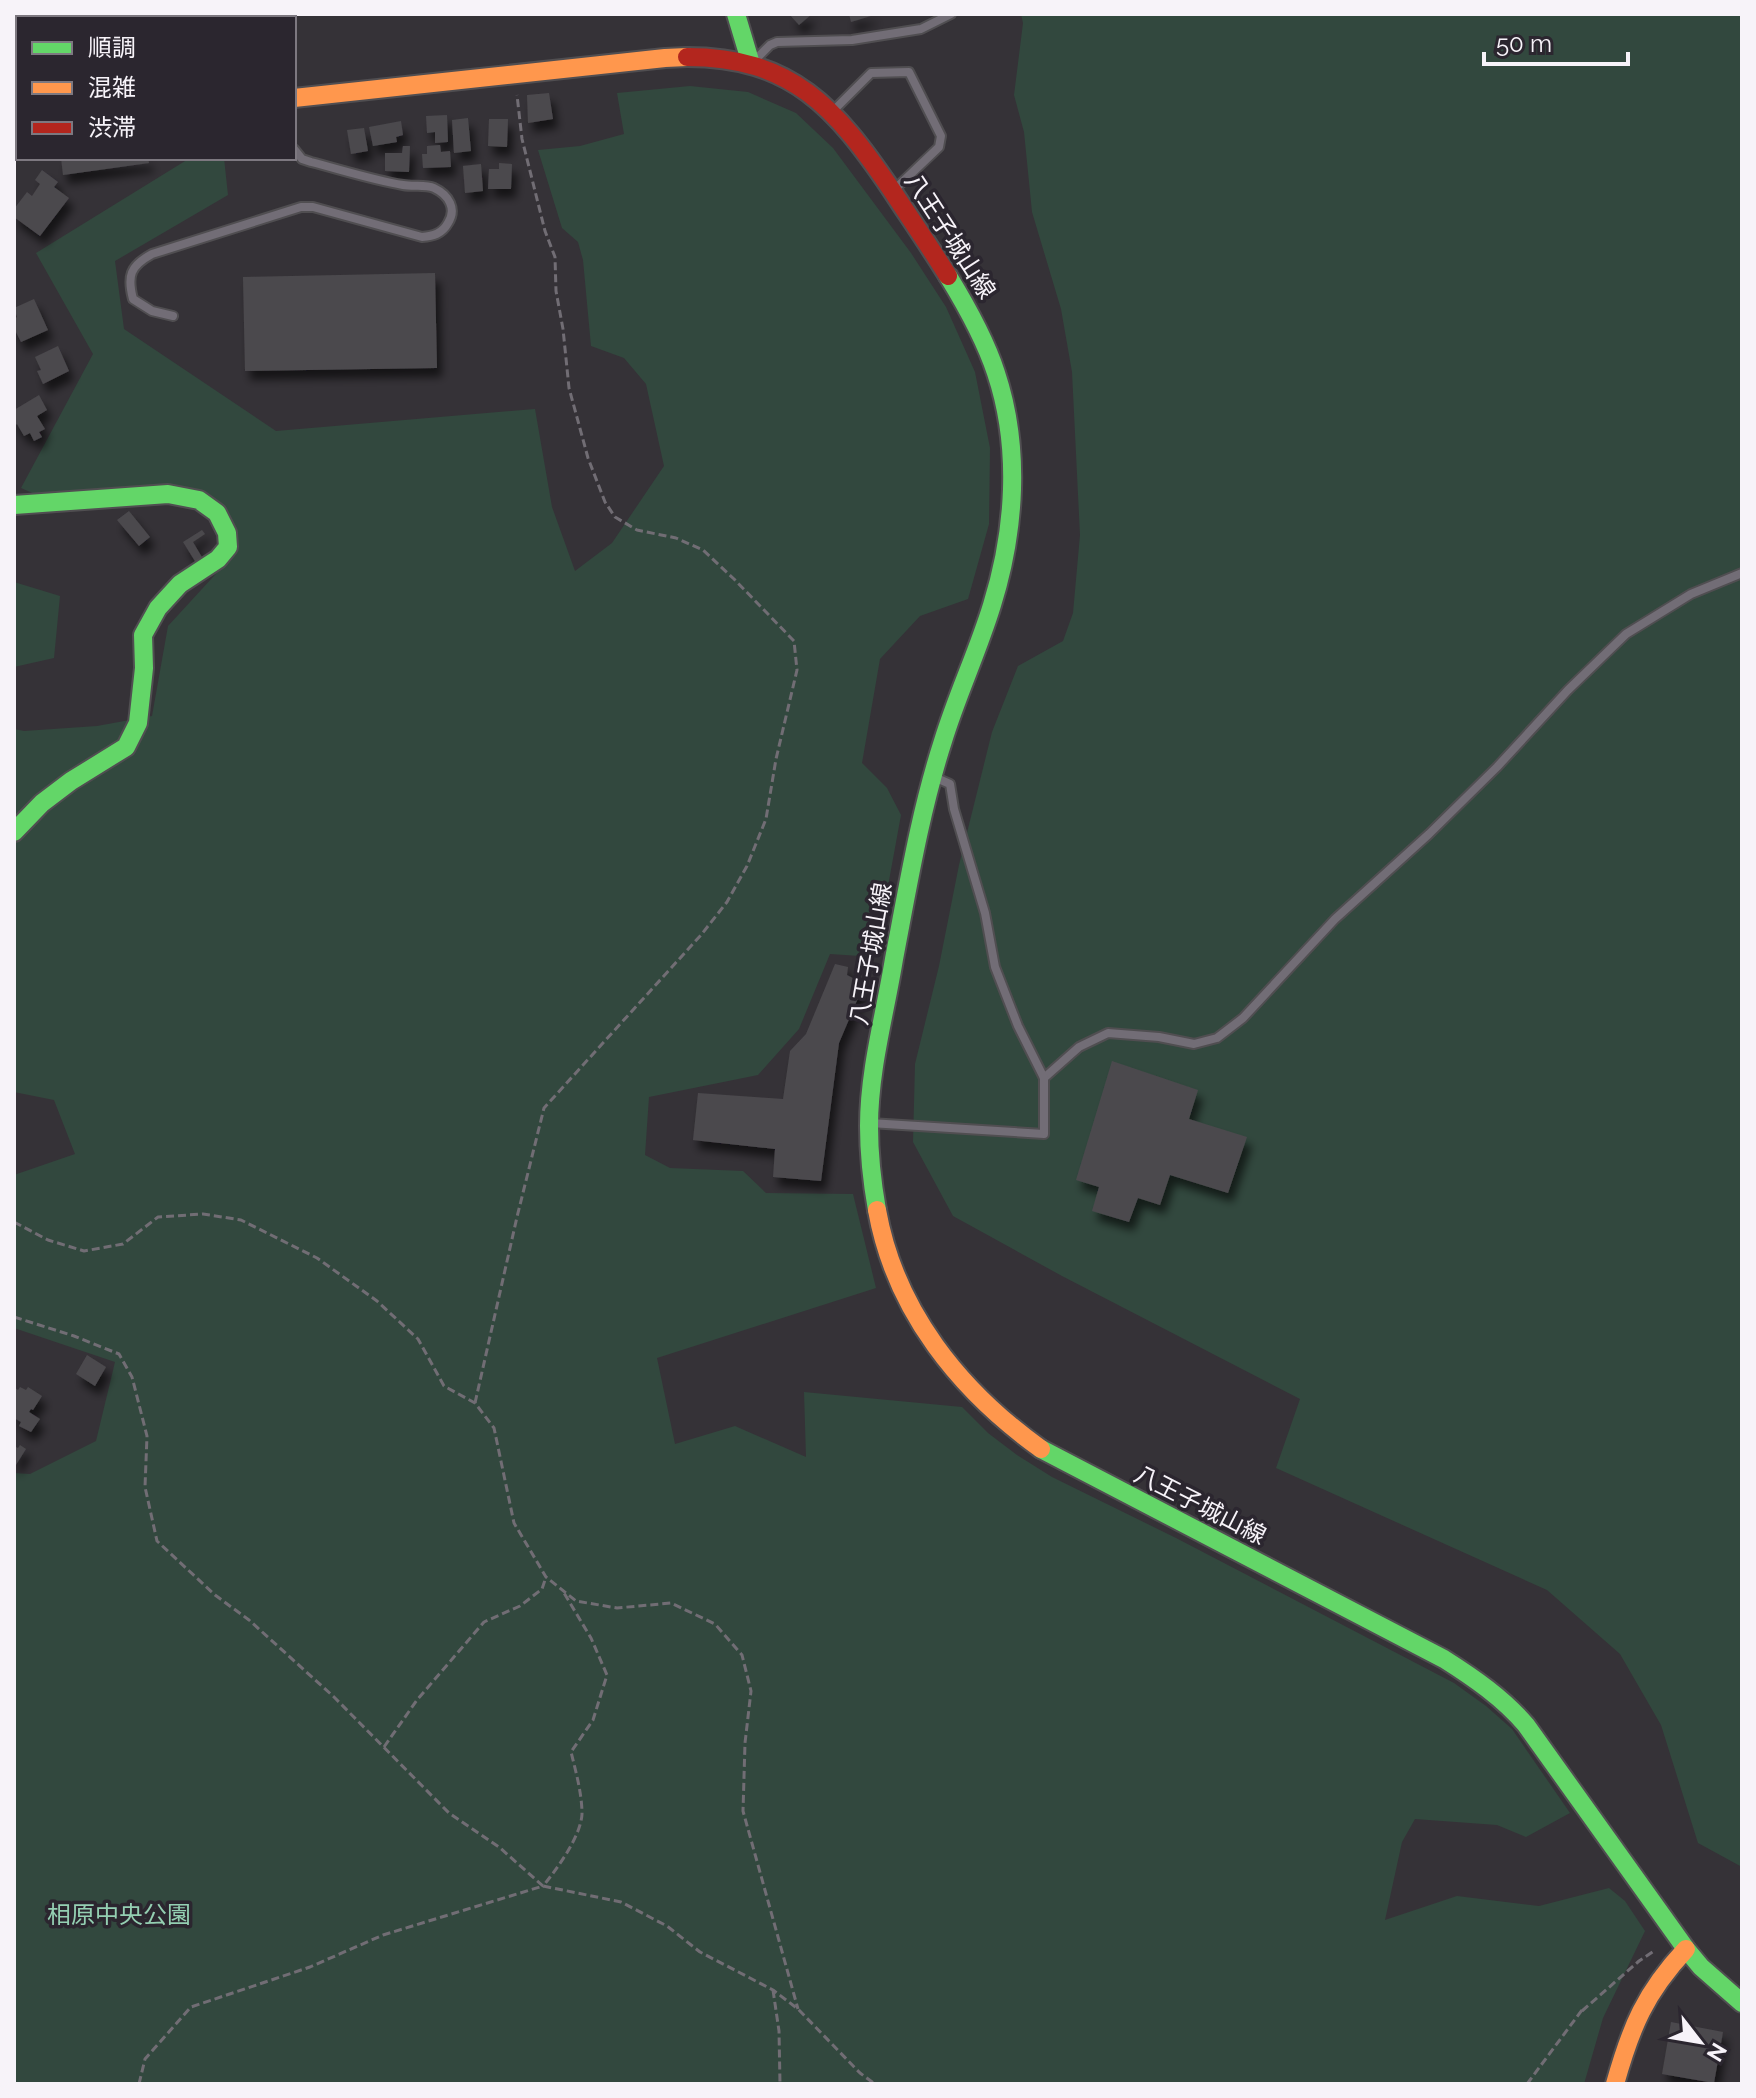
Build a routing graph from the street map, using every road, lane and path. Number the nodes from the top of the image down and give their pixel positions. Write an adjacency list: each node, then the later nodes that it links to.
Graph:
1 (736, 14): 3 (main road)
2 (951, 14): 3 (lane)
3 (751, 64): 4 (main road, 八王子城山線); 6 (main road, 八王子城山線)
4 (515, 75): 5 (main road, 八王子城山線); 18 (path)
5 (296, 98)
6 (832, 112): 8 (main road, 八王子城山線); 8 (lane)
7 (296, 152): 9 (lane)
8 (893, 192): 12 (main road, 八王子城山線)
9 (173, 316)
10 (14, 505): 13 (main road)
11 (1742, 573): 14 (lane)
12 (932, 777): 14 (lane); 15 (main road, 八王子城山線)
13 (14, 832)
14 (1044, 1078): 15 (lane)
15 (869, 1123): 23 (main road, 八王子城山線)
16 (14, 1222): 18 (path)
17 (14, 1317): 21 (path)
18 (475, 1403): 19 (path)
19 (546, 1577): 20 (path); 21 (path)
20 (562, 1590): 22 (path); 27 (path)
21 (384, 1747): 22 (path)
22 (543, 1886): 25 (path); 28 (path)
23 (1686, 1949): 26 (main road, 八王子城山線); 32 (main road)
24 (1654, 1951): 31 (path)
25 (773, 1990): 27 (path); 29 (path)
26 (1742, 2003)
27 (798, 2009): 30 (path)
28 (139, 2084)
29 (780, 2084)
30 (875, 2084)
31 (1527, 2084)
32 (1615, 2084)

